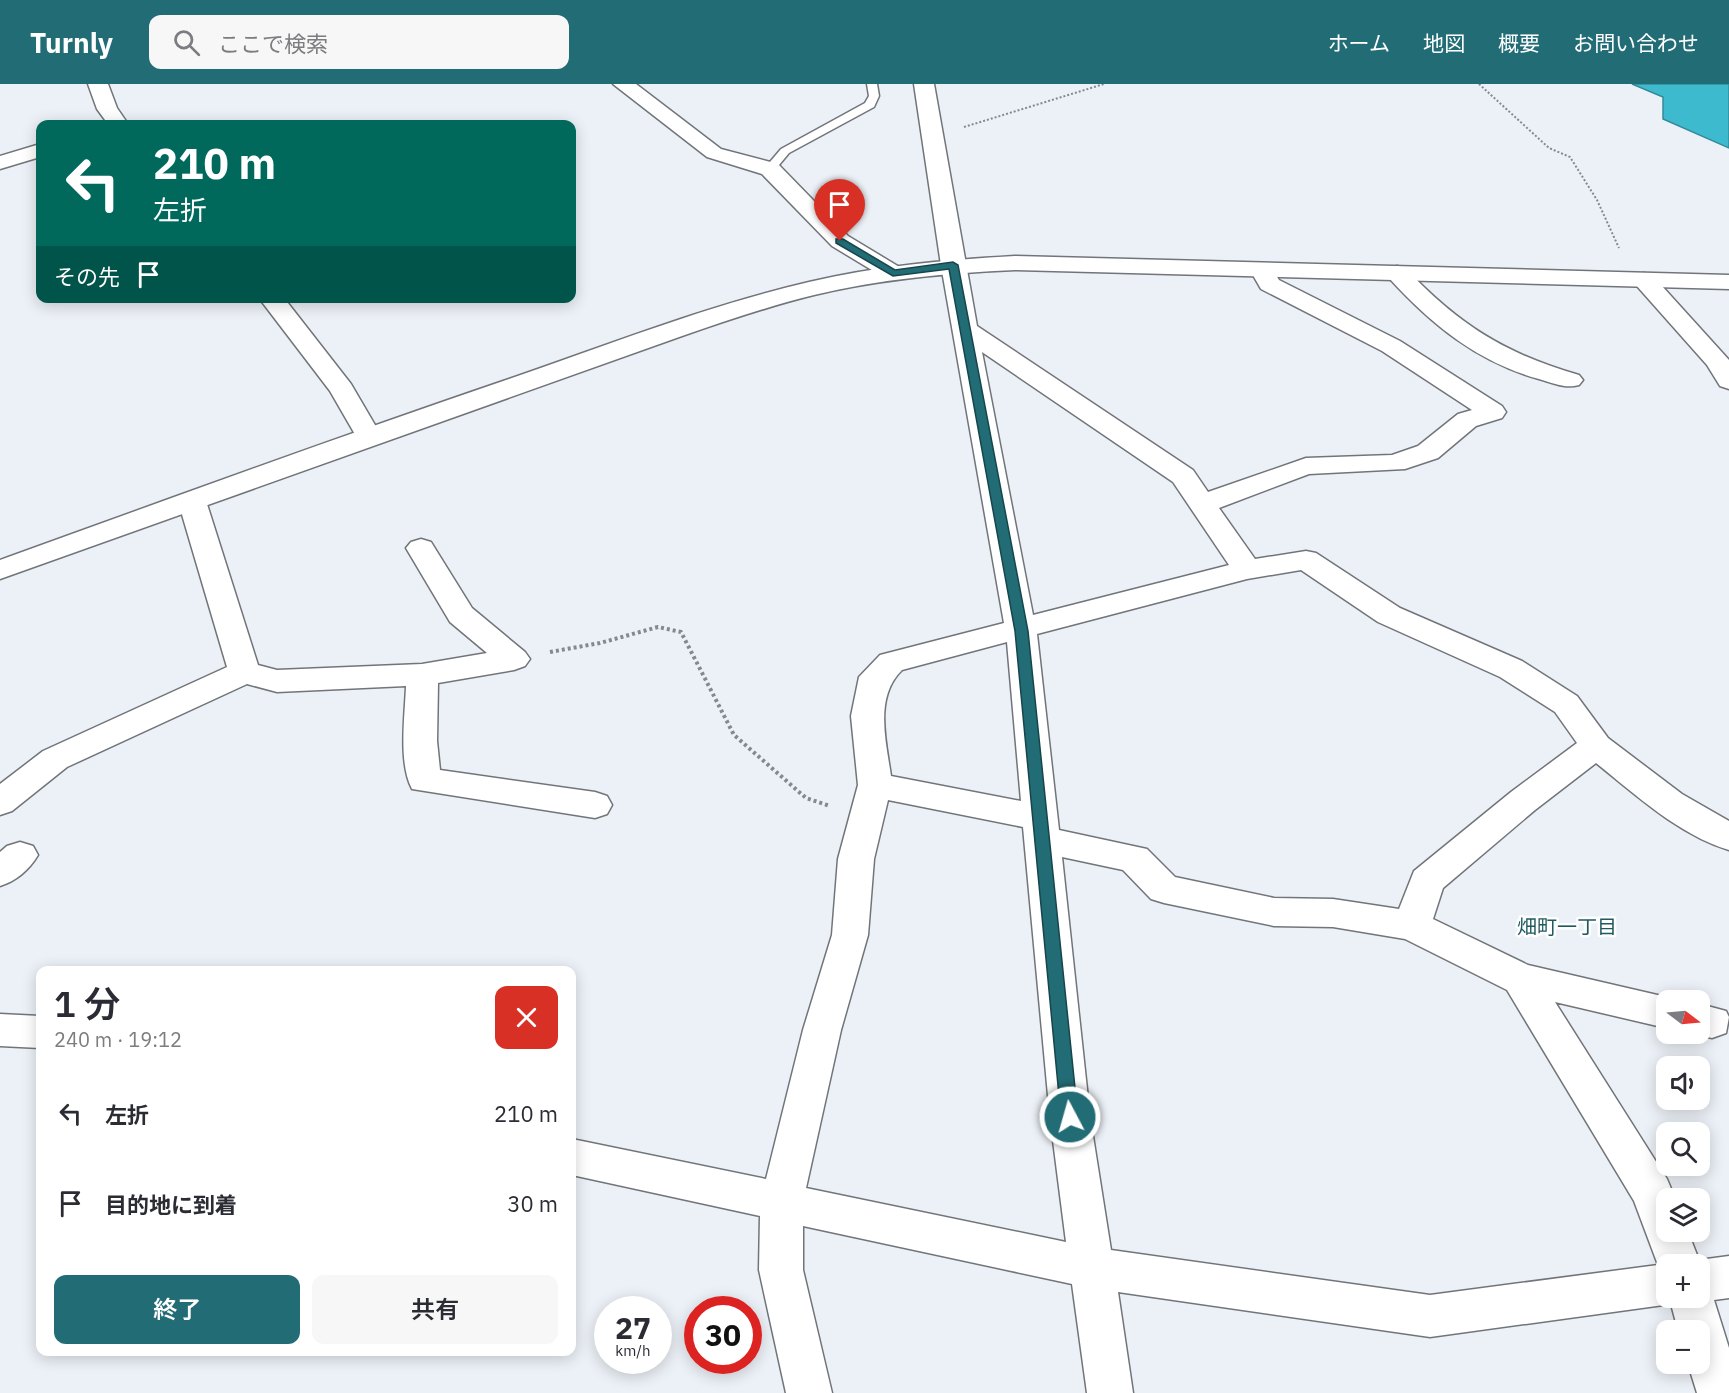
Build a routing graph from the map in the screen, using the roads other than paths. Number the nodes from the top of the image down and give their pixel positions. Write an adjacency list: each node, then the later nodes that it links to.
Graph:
1 (98, 84): 5 (street)
2 (622, 84): 8 (street)
3 (872, 84): 8 (lane)
4 (924, 84): 9 (street)
5 (115, 120)
6 (36, 151): 7 (street)
7 (0, 162)
8 (770, 169): 11 (street)
9 (953, 265): 10 (street); 11 (street); 16 (street)
10 (1262, 270): 12 (street); 21 (street)
11 (893, 273): 19 (street)
12 (1397, 273): 13 (street); 17 (street)
13 (1639, 280): 14 (street); 18 (street)
14 (1729, 282)
15 (275, 303): 19 (street)
16 (966, 330): 21 (street); 25 (street)
17 (1570, 380)
18 (1729, 381)
19 (369, 437): 20 (street)
20 (192, 501): 23 (street); 26 (street)
21 (1202, 504): 24 (street)
22 (421, 548): 27 (street)
23 (0, 570)
24 (1246, 570): 25 (street); 28 (street)
25 (1021, 631): 30 (street); 32 (street)
26 (244, 672): 27 (street); 29 (street)
27 (422, 675): 31 (street)
28 (1596, 746): 33 (street); 34 (street)
29 (0, 802)
30 (871, 802): 32 (street); 40 (street)
31 (595, 806)
32 (1040, 828): 34 (street); 42 (street)
33 (1729, 837)
34 (1412, 927): 35 (street)
35 (1520, 979): 36 (street); 41 (street)
36 (1656, 1010)
37 (0, 1030): 38 (street)
38 (36, 1032)
39 (576, 1158): 40 (street)
40 (782, 1202): 42 (street); 47 (street)
41 (1656, 1203)
42 (1093, 1268): 45 (street); 48 (street)
43 (1729, 1277): 44 (street)
44 (1710, 1280)
45 (1656, 1286)
46 (1694, 1308): 49 (street)
47 (809, 1393)
48 (1110, 1393)
49 (1720, 1393)

